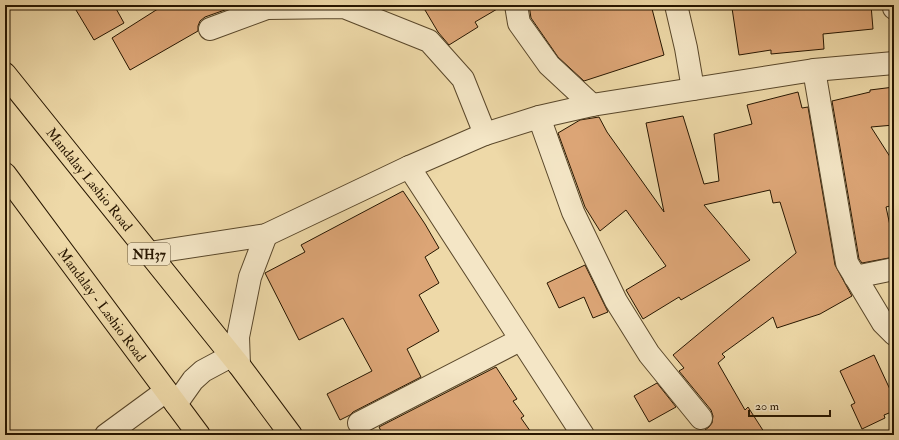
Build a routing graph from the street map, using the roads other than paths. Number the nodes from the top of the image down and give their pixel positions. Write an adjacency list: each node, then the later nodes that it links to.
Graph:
1 (516, 5): 8 (street)
2 (676, 5): 7 (street)
3 (210, 29): 10 (street)
4 (894, 63): 5 (street)
5 (814, 70): 7 (street); 16 (street)
6 (5, 74): 14 (highway, Mandalay Lashio Road / NH37)
7 (692, 89): 8 (street)
8 (592, 105): 9 (street)
9 (539, 117): 10 (street); 21 (street)
10 (484, 134): 11 (street)
11 (409, 167): 13 (street); 18 (street)
12 (5, 174): 20 (highway, Mandalay - Lashio Road)
13 (266, 235): 14 (street); 19 (street)
14 (148, 253): 19 (highway, Mandalay Lashio Road / NH37)
15 (894, 269): 16 (street)
16 (855, 276): 17 (street)
17 (894, 334)
18 (520, 340): 22 (street); 26 (street)
19 (235, 361): 20 (street); 25 (highway, Mandalay Lashio Road / NH37)
20 (171, 398): 23 (street); 24 (highway, Mandalay - Lashio Road)
21 (701, 418)
22 (359, 423)
23 (106, 435)
24 (199, 435)
25 (291, 435)
26 (583, 435)

